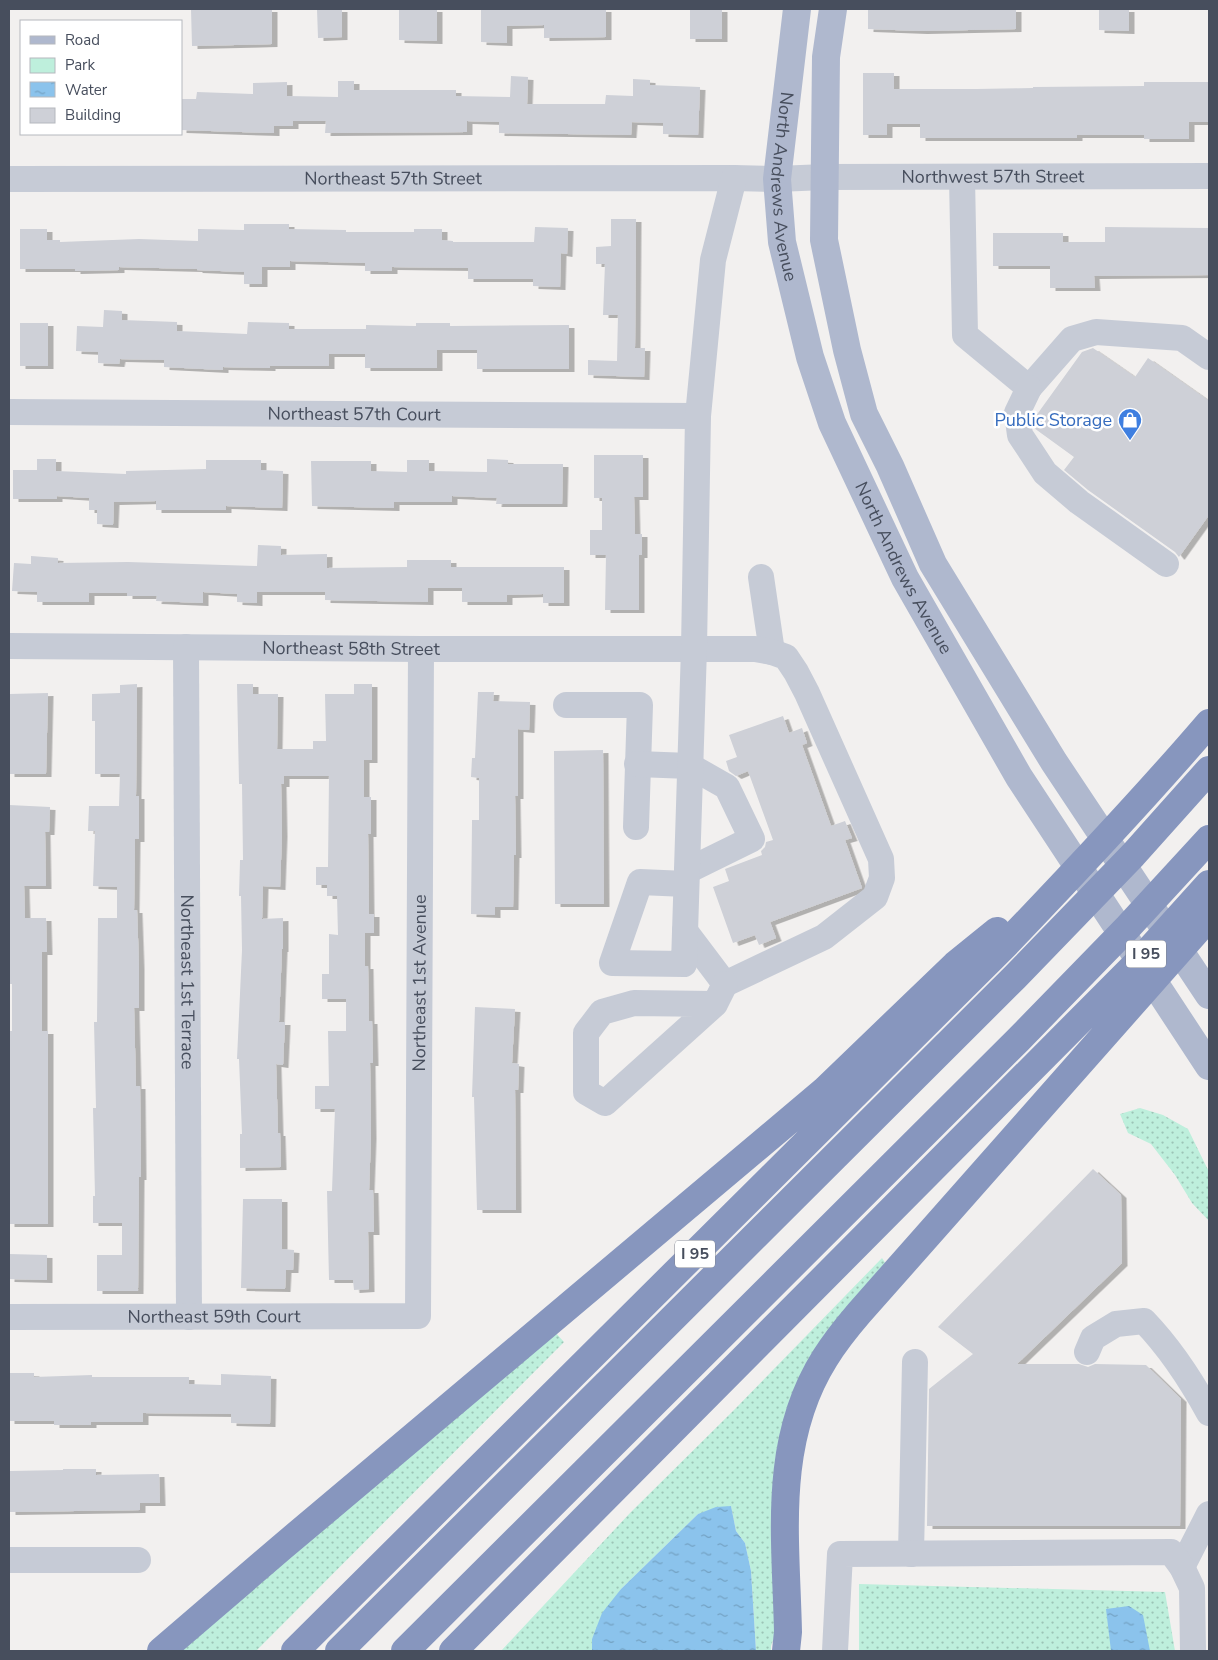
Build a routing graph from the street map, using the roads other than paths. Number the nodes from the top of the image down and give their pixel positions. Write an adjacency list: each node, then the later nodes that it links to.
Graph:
1 (797, 9): 8 (main road, North Andrews Avenue)
2 (833, 9): 4 (main road, North Andrews Avenue)
3 (1209, 176): 5 (street, Northwest 57th Street)
4 (825, 177): 5 (street, Northwest 57th Street); 8 (street, Northwest 57th Street); 31 (main road, North Andrews Avenue)
5 (962, 177): 10 (street)
6 (9, 178): 7 (street, Northeast 57th Street)
7 (734, 178): 8 (street, Northeast 57th Street); 12 (street)
8 (776, 179): 33 (main road, North Andrews Avenue)
9 (1209, 357): 10 (street)
10 (1029, 388): 13 (street)
11 (9, 412): 12 (street, Northeast 57th Court)
12 (698, 416): 17 (street)
13 (1166, 564)
14 (761, 577): 19 (street)
15 (9, 646): 16 (street, Northeast 58th Street)
16 (186, 647): 18 (street, Northeast 58th Street); 36 (street, Northeast 1st Terrace)
17 (694, 648): 18 (street, Northeast 58th Street); 19 (street, Northeast 58th Street); 23 (street)
18 (421, 649): 34 (street, Northeast 1st Avenue)
19 (772, 652): 32 (street)
20 (566, 704): 22 (street)
21 (1209, 723): 27 (highway, I 95)
22 (637, 764): 23 (street); 25 (street)
23 (690, 766): 29 (street); 29 (street)
24 (1209, 770): 47 (highway)
25 (636, 827)
26 (1209, 839): 48 (highway)
27 (1093, 854): 45 (highway); 46 (highway, I 95)
28 (1209, 884): 49 (highway, I 95)
29 (686, 899): 29 (street); 32 (street)
30 (1209, 917): 50 (highway)
31 (1208, 992)
32 (720, 994): 32 (street)
33 (1209, 1066)
34 (418, 1316): 36 (street, Northeast 59th Court)
35 (9, 1317): 36 (street, Northeast 59th Court)
36 (189, 1317)
37 (1087, 1352): 39 (street)
38 (916, 1362): 41 (street)
39 (1209, 1413)
40 (1209, 1514): 44 (street)
41 (911, 1554): 44 (street); 51 (street)
42 (9, 1560): 43 (street)
43 (138, 1560)
44 (1182, 1567): 52 (street)
45 (161, 1651)
46 (295, 1651)
47 (339, 1651)
48 (406, 1651)
49 (453, 1651)
50 (786, 1651)
51 (835, 1651)
52 (1193, 1651)

